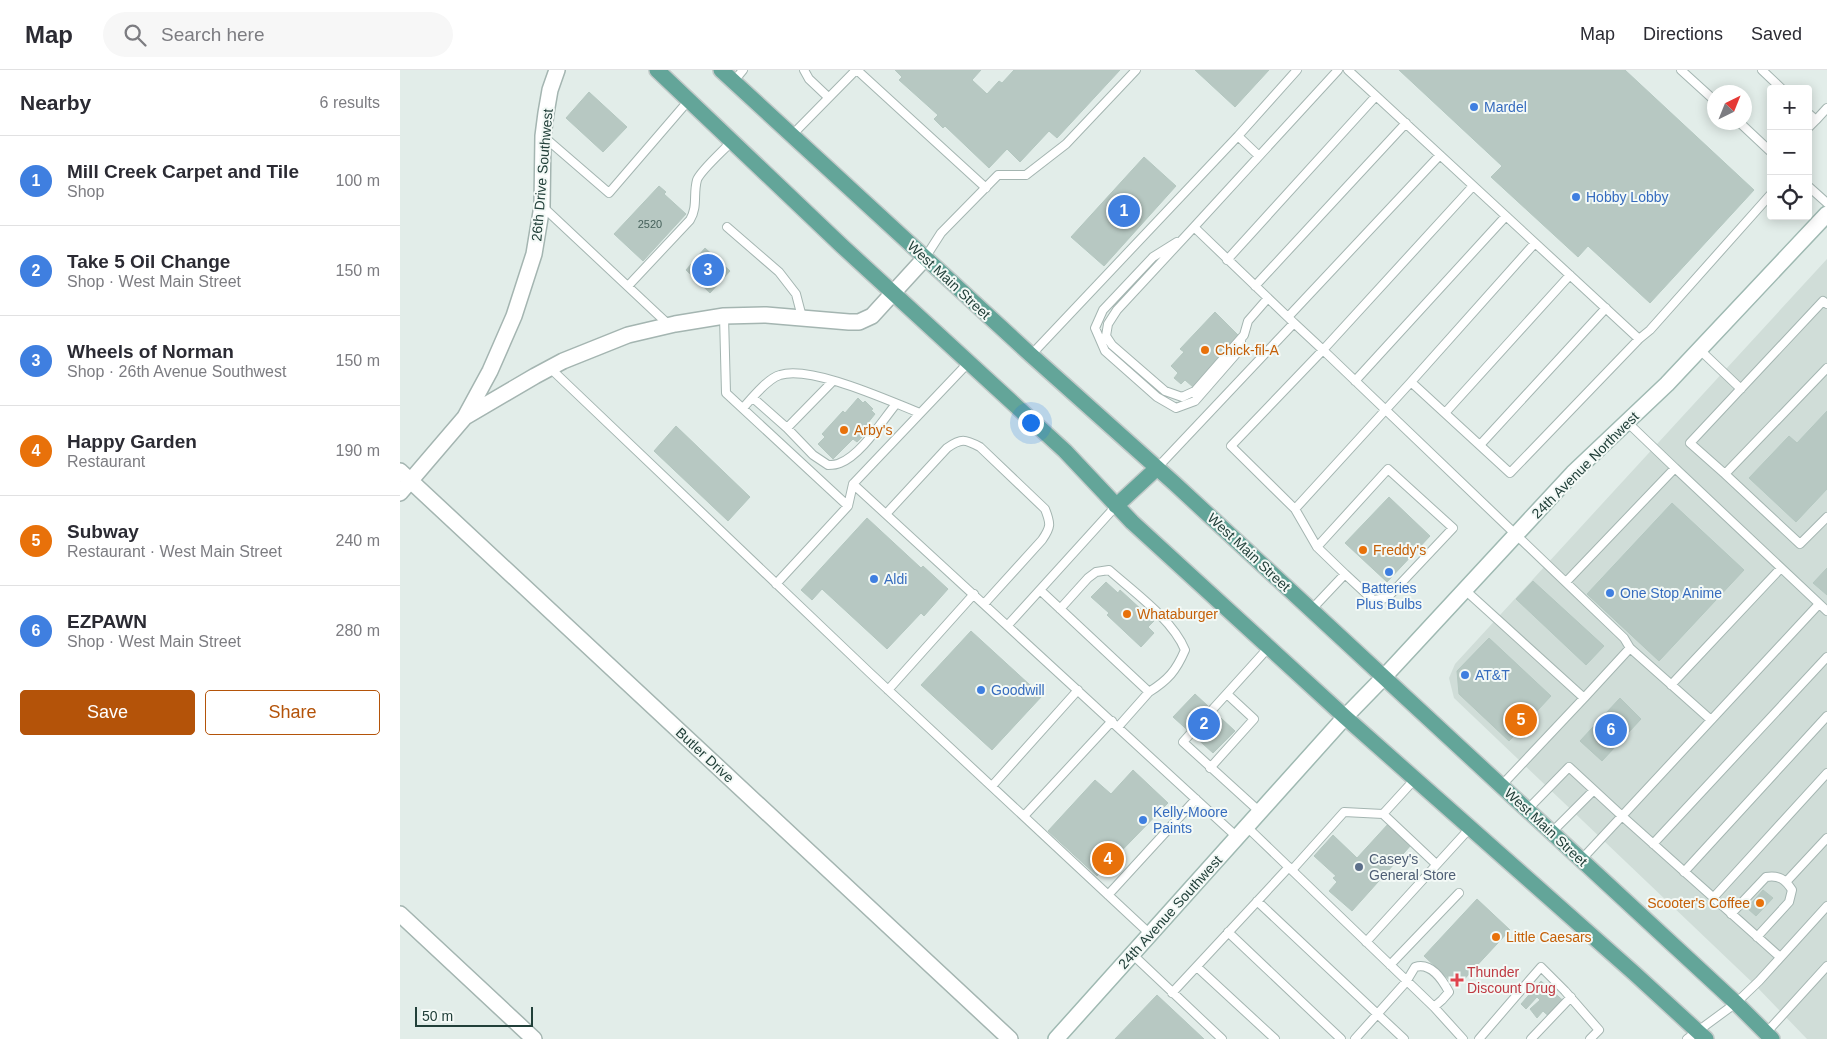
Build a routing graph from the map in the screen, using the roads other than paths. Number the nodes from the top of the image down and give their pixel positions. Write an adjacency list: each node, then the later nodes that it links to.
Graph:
1 (557, 70): 25 (street, 26th Drive Southwest)
2 (657, 70): 17 (main road)
3 (721, 70): 12 (main road, West Main Street)
4 (804, 70): 16 (lane)
5 (857, 70): 16 (lane); 32 (lane)
6 (1136, 70): 32 (lane)
7 (1297, 70): 26 (lane)
8 (1338, 70): 30 (lane)
9 (1348, 70): 15 (lane)
10 (1762, 70): 13 (lane)
11 (1683, 71): 14 (lane)
12 (738, 76): 24 (main road, West Main Street)
13 (1778, 85)
14 (1707, 93)
15 (1376, 96): 21 (lane); 44 (lane)
16 (828, 97): 24 (lane)
17 (689, 100): 25 (lane); 27 (main road)
18 (1827, 108): 20 (lane)
19 (1812, 117): 20 (lane)
20 (1816, 120): 22 (lane)
21 (1406, 123): 29 (lane); 47 (lane)
22 (1812, 124)
23 (1748, 130): 28 (lane)
24 (792, 135): 43 (main road, West Main Street)
25 (544, 136): 36 (street, 26th Drive Southwest)
26 (1238, 136): 30 (lane); 60 (lane)
27 (732, 141): 46 (lane); 48 (main road)
28 (1767, 148)
29 (1440, 155): 31 (lane); 54 (lane)
30 (1259, 156): 40 (lane)
31 (1474, 186): 37 (lane); 58 (lane)
32 (986, 188): 43 (lane)
33 (1812, 190): 35 (lane)
34 (1767, 198): 57 (lane)
35 (1827, 203)
36 (542, 206): 46 (lane); 74 (street, 26th Drive Southwest)
37 (1506, 216): 42 (lane); 65 (lane)
38 (1825, 221): 59 (street, 24th Avenue Northwest)
39 (727, 227): 53 (lane)
40 (1194, 227): 41 (lane); 44 (lane)
41 (1185, 237): 56 (lane); 56 (lane)
42 (1535, 243): 45 (lane); 66 (lane)
43 (925, 258): 48 (street); 60 (main road, West Main Street)
44 (1227, 260): 47 (lane)
45 (1570, 275): 51 (lane); 72 (lane)
46 (628, 286): 55 (lane)
47 (1255, 286): 49 (lane)
48 (893, 293): 53 (street); 61 (main road)
49 (1268, 298): 54 (lane); 56 (lane)
50 (1827, 304): 67 (lane)
51 (1606, 308): 57 (lane); 77 (lane)
52 (724, 316): 53 (street); 55 (street); 70 (lane)
53 (802, 317)
54 (1291, 320): 58 (lane); 78 (lane)
55 (670, 326): 62 (street)
56 (1244, 334)
57 (1639, 339): 77 (lane)
58 (1323, 350): 65 (lane); 86 (lane)
59 (1700, 350): 67 (lane); 75 (street, 24th Avenue Northwest)
60 (1031, 355): 78 (main road, West Main Street)
61 (968, 362): 73 (lane); 85 (main road)
62 (550, 368): 74 (street); 94 (lane)
63 (1827, 368): 80 (lane)
64 (833, 381): 68 (lane); 69 (lane); 76 (lane)
65 (1355, 381): 71 (lane)
66 (1411, 382): 71 (lane); 72 (lane)
67 (1740, 389): 80 (lane)
68 (753, 398): 70 (lane); 76 (lane)
69 (896, 404): 73 (lane); 76 (lane)
70 (743, 408): 84 (lane)
71 (1385, 410): 86 (lane); 89 (lane)
72 (1445, 413): 77 (lane)
73 (920, 414): 82 (lane)
74 (465, 417): 81 (street)
75 (1627, 422): 79 (lane); 89 (street, 24th Avenue Northwest)
76 (786, 428)
77 (1480, 445)
78 (1158, 468): 85 (main road); 101 (main road, West Main Street)
79 (1675, 468): 91 (lane); 93 (lane)
80 (1725, 474): 88 (lane)
81 (405, 476): 83 (street); 168 (street, Butler Drive)
82 (853, 484): 84 (lane); 87 (lane)
83 (400, 493)
84 (848, 506): 94 (lane)
85 (1116, 506): 95 (lane); 104 (main road)
86 (1295, 509): 90 (lane)
87 (886, 514): 97 (lane); 98 (lane)
88 (1827, 517)
89 (1516, 535): 93 (lane); 96 (street, 24th Avenue Northwest)
90 (1317, 547): 92 (lane); 92 (lane)
91 (1781, 568): 99 (lane); 108 (lane)
92 (1345, 574): 101 (lane)
93 (1566, 582): 105 (lane)
94 (776, 584): 109 (lane)
95 (1040, 590): 100 (lane); 103 (lane)
96 (1465, 590): 107 (street, 24th Avenue Northwest); 113 (lane)
97 (974, 594): 98 (lane); 109 (lane)
98 (984, 604): 103 (lane)
99 (1819, 604): 102 (lane); 117 (lane)
100 (1060, 609): 111 (lane); 111 (lane)
101 (1312, 610): 107 (main road, West Main Street)
102 (1827, 611)
103 (1008, 625): 110 (lane)
104 (1269, 647): 112 (lane); 116 (main road)
105 (1630, 648): 108 (lane); 113 (lane)
106 (1827, 657): 137 (lane)
107 (1384, 677): 116 (street, 24th Avenue Northwest); 125 (main road, West Main Street)
108 (1670, 685): 117 (lane)
109 (888, 690): 124 (lane)
110 (1078, 690): 118 (lane); 124 (lane)
111 (1149, 692): 119 (lane)
112 (1227, 694): 114 (lane); 121 (lane)
113 (1584, 698): 125 (lane)
114 (1212, 710)
115 (1827, 716): 141 (lane)
116 (1345, 717): 123 (main road); 129 (street, 24th Avenue Southwest)
117 (1711, 720): 132 (lane)
118 (1112, 721): 119 (lane); 131 (lane)
119 (1118, 727): 127 (lane)
120 (1191, 733): 121 (lane)
121 (1210, 768): 129 (lane)
122 (1827, 773): 145 (lane)
123 (1414, 779): 130 (lane); 133 (main road)
124 (992, 786): 131 (lane)
125 (1501, 786): 128 (main road, West Main Street)
126 (1594, 790): 128 (lane); 132 (lane); 135 (lane)
127 (1196, 799): 134 (lane); 144 (lane)
128 (1527, 810): 135 (main road, West Main Street)
129 (1260, 812): 134 (street, 24th Avenue Southwest)
130 (1383, 814): 139 (lane); 140 (lane)
131 (1024, 816): 144 (lane)
132 (1622, 816): 137 (lane); 138 (lane)
133 (1470, 828): 139 (lane); 165 (main road)
134 (1242, 832): 140 (lane); 151 (street, 24th Avenue Southwest)
135 (1552, 832): 138 (main road, West Main Street)
136 (1827, 838): 142 (lane)
137 (1653, 844): 141 (lane)
138 (1581, 860): 162 (main road, West Main Street)
139 (1436, 864): 153 (lane)
140 (1290, 868): 146 (lane); 153 (lane)
141 (1684, 872): 145 (lane)
142 (1786, 882): 149 (lane); 152 (lane)
143 (1459, 893): 156 (lane)
144 (1108, 895): 151 (lane)
145 (1713, 898): 149 (lane)
146 (1257, 901): 150 (lane); 164 (lane)
147 (1827, 906): 155 (lane)
148 (400, 914): 167 (street)
149 (1731, 914): 152 (lane)
150 (1228, 932): 158 (lane); 172 (lane)
151 (1150, 934): 154 (street, 24th Avenue Southwest)
152 (1757, 937): 155 (lane)
153 (1366, 942): 156 (lane)
154 (1132, 954): 160 (lane); 169 (street, 24th Avenue Southwest)
155 (1780, 957): 162 (lane)
156 (1390, 965): 159 (lane)
157 (1827, 966): 166 (lane)
158 (1197, 967): 160 (lane); 171 (lane)
159 (1406, 982): 163 (lane); 163 (lane); 164 (lane)
160 (1172, 993): 170 (lane)
161 (1571, 997): 176 (lane); 177 (lane); 178 (lane)
162 (1736, 1003): 165 (lane); 166 (main road, West Main Street)
163 (1434, 1007): 175 (lane)
164 (1378, 1013): 173 (lane); 174 (lane)
165 (1697, 1036)
166 (1769, 1036)
167 (534, 1039)
168 (1010, 1039)
169 (1056, 1039)
170 (1222, 1039)
171 (1275, 1039)
172 (1341, 1039)
173 (1354, 1039)
174 (1404, 1039)
175 (1463, 1039)
176 (1480, 1039)
177 (1531, 1039)
178 (1590, 1039)

